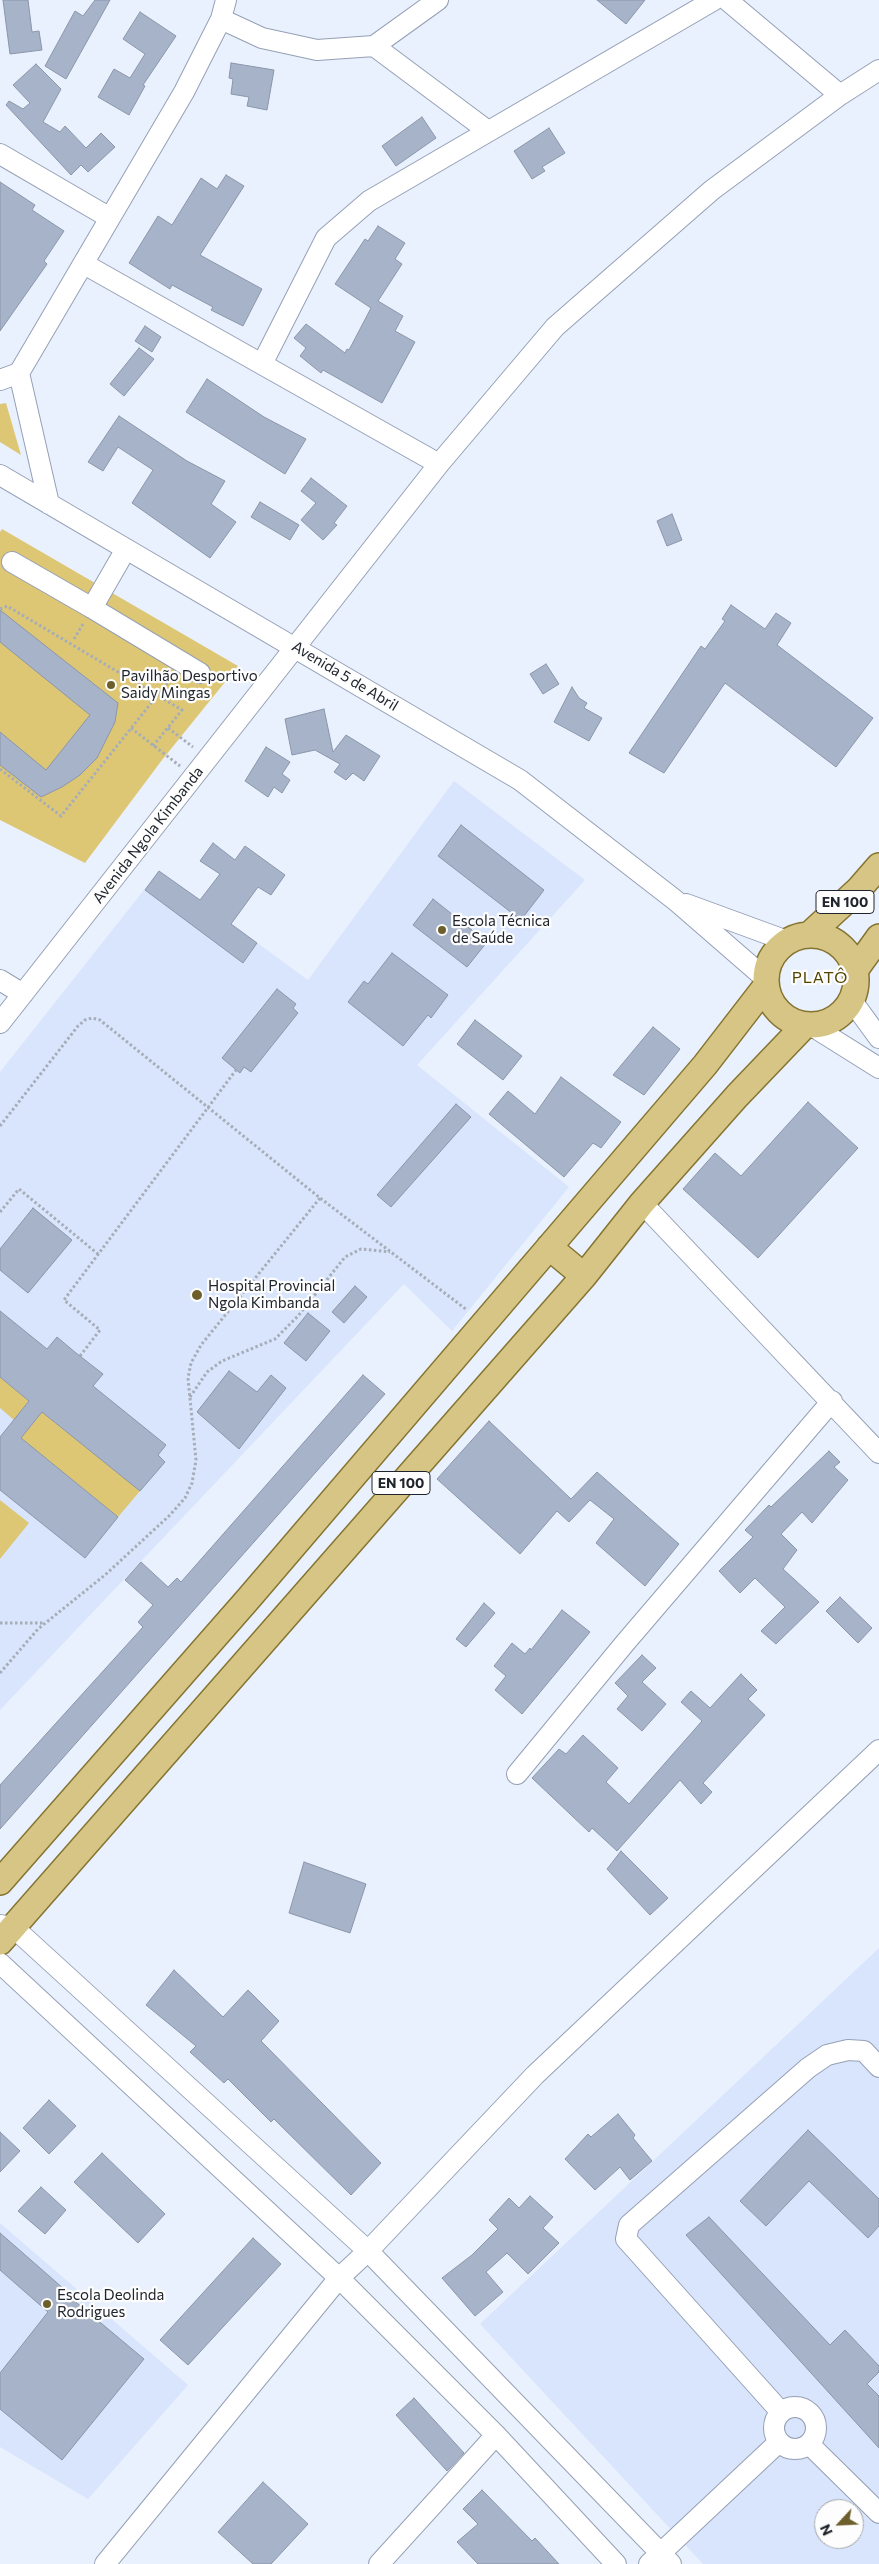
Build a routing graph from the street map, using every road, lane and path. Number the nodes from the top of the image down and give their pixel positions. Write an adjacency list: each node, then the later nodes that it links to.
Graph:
1 (438, 0): 5 (street)
2 (714, 0): 8 (street)
3 (727, 0): 7 (street)
4 (224, 10): 5 (street); 10 (street)
5 (374, 46): 8 (street)
6 (879, 70): 7 (street, Avenida Ngola Kimbanda)
7 (840, 95): 15 (street, Avenida Ngola Kimbanda)
8 (488, 131): 12 (street)
9 (0, 154): 10 (street)
10 (110, 218): 11 (street)
11 (84, 264): 12 (street); 13 (street)
12 (262, 364): 15 (street)
13 (19, 373): 14 (street); 17 (street)
14 (0, 380)
15 (439, 464): 22 (street, Avenida Ngola Kimbanda)
16 (1, 478): 17 (street, Avenida 5 de Abril)
17 (49, 504): 18 (street, Avenida 5 de Abril)
18 (126, 549): 20 (street); 22 (street, Avenida 5 de Abril)
19 (12, 562): 20 (street)
20 (92, 608): 23 (street)
21 (0, 609): 25 (path)
22 (296, 647): 30 (street, Avenida Ngola Kimbanda); 33 (street, Avenida 5 de Abril)
23 (200, 673)
24 (168, 682): 25 (path)
25 (158, 695): 26 (path); 27 (path)
26 (131, 728): 28 (path); 31 (path)
27 (168, 728): 28 (path); 30 (path)
28 (154, 746): 29 (path)
29 (166, 755)
30 (208, 759): 39 (street, Avenida Ngola Kimbanda)
31 (0, 769)
32 (879, 866): 34 (main road, EN 100)
33 (675, 900): 34 (street, Avenida 5 de Abril); 38 (street, Avenida 5 de Abril)
34 (798, 938): 36 (main road, EN 100); 38 (main road, EN 100)
35 (879, 938): 36 (main road)
36 (856, 969): 40 (main road)
37 (0, 980): 39 (street)
38 (766, 983): 42 (main road); 51 (main road, EN 100)
39 (23, 994): 41 (street, Avenida Ngola Kimbanda)
40 (852, 1001): 42 (main road); 43 (street)
41 (0, 1023)
42 (808, 1026): 44 (street); 49 (main road, EN 100)
43 (879, 1038)
44 (879, 1068)
45 (236, 1070): 46 (path)
46 (208, 1107): 47 (path); 48 (path); 53 (path)
47 (0, 1126)
48 (320, 1198): 52 (path); 57 (path)
49 (642, 1203): 54 (main road, EN 100); 58 (street)
50 (0, 1212): 53 (path)
51 (549, 1248): 54 (main road); 55 (main road, EN 100)
52 (390, 1252): 55 (path); 57 (path)
53 (98, 1254): 56 (path)
54 (584, 1276): 66 (main road, EN 100)
55 (484, 1324): 65 (main road, EN 100)
56 (80, 1356)
57 (189, 1398): 61 (path)
58 (832, 1401): 59 (street); 64 (street)
59 (879, 1453)
60 (0, 1623): 61 (path)
61 (45, 1623): 62 (path)
62 (0, 1673)
63 (879, 1750): 69 (street)
64 (517, 1774)
65 (0, 1882)
66 (4, 1931): 69 (street)
67 (0, 1963): 70 (street)
68 (879, 2067): 71 (street)
69 (368, 2251): 70 (street); 76 (street)
70 (339, 2278): 72 (street); 77 (street)
71 (780, 2411): 73 (street); 74 (street)
72 (496, 2435): 78 (street); 79 (street)
73 (779, 2442): 74 (street); 76 (street)
74 (809, 2444): 75 (street)
75 (879, 2513)
76 (660, 2560)
77 (105, 2564)
78 (379, 2564)
79 (616, 2564)

